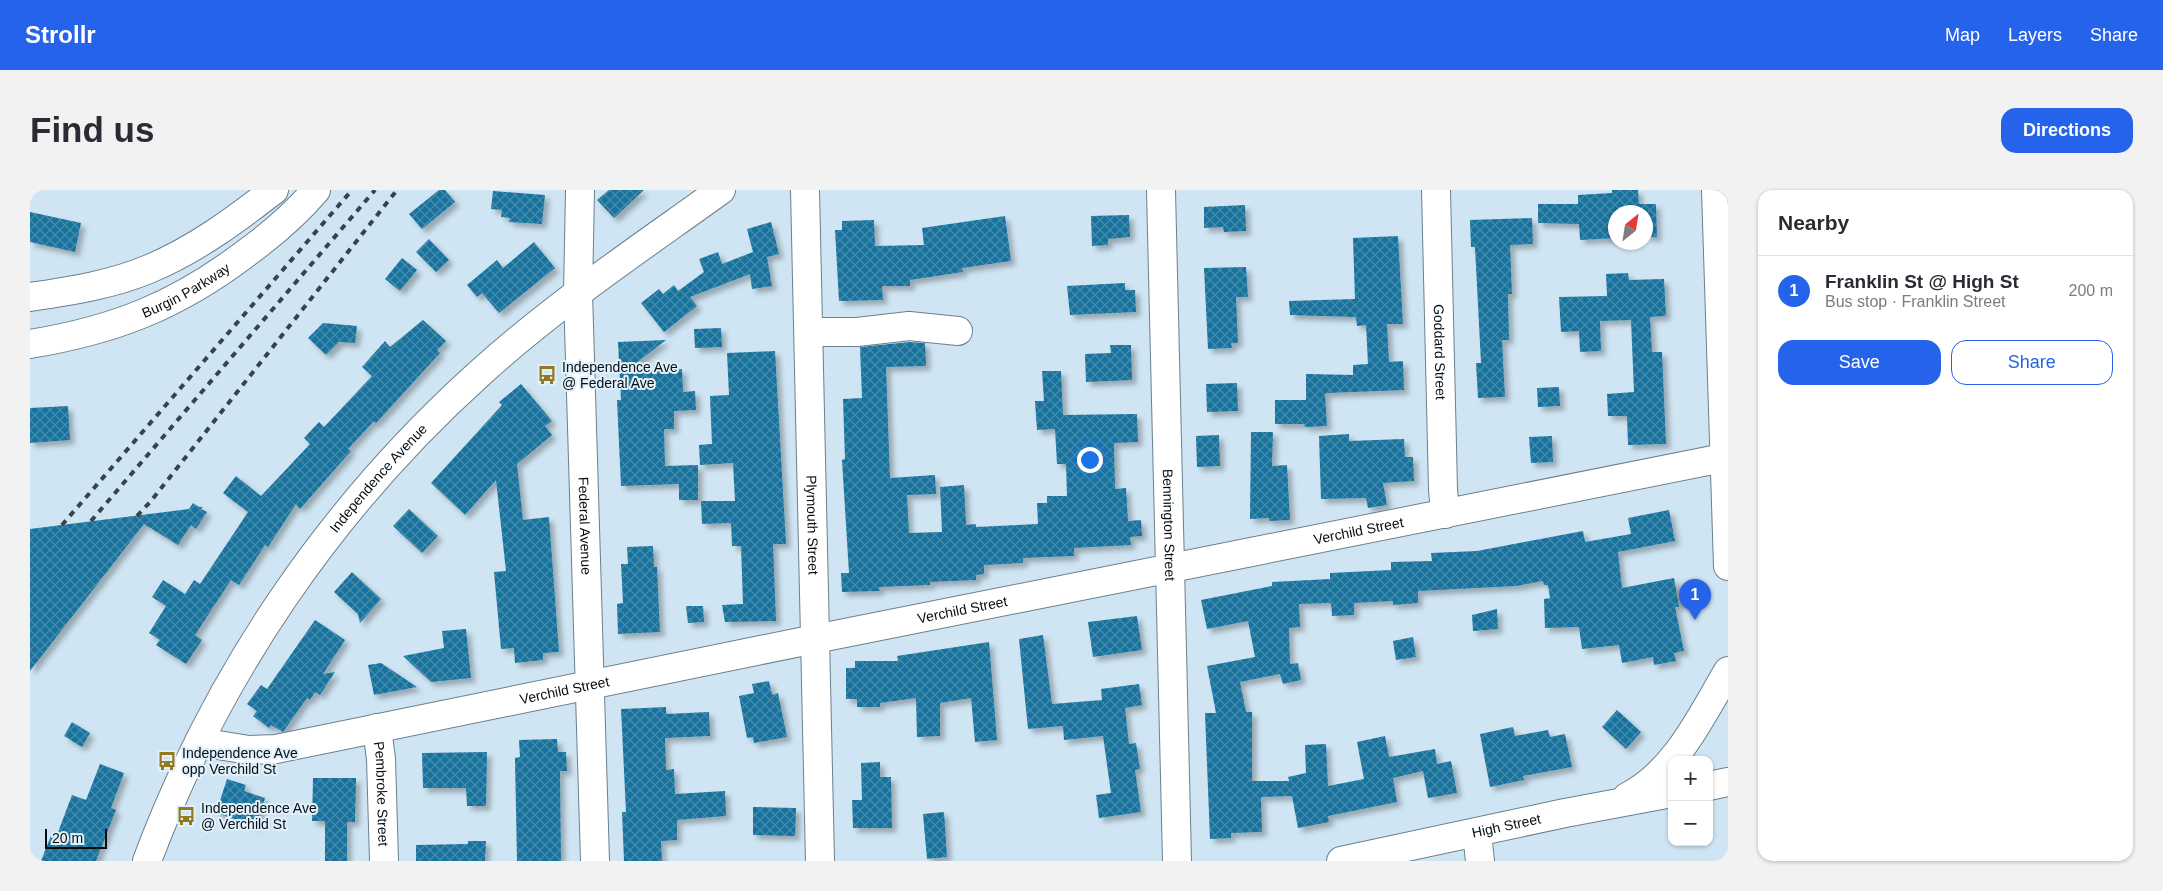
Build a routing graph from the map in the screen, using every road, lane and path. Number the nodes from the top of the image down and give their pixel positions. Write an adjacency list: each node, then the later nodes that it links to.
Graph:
1 (274, 190): 11 (street)
2 (316, 190): 14 (street, Burgin Parkway)
3 (580, 190): 10 (street, Federal Avenue)
4 (721, 190): 10 (street, Independence Avenue)
5 (805, 190): 13 (street, Plymouth Street)
6 (1161, 190): 18 (street, Bennington Street)
7 (1436, 190): 16 (street, Goddard Street)
8 (1716, 190): 9 (street)
9 (1722, 218): 15 (street)
10 (578, 293): 21 (street, Federal Avenue); 23 (street, Independence Avenue)
11 (30, 297)
12 (958, 331): 13 (street)
13 (809, 332): 19 (street, Plymouth Street)
14 (30, 344)
15 (1726, 458): 16 (street, Verchild Street); 17 (street)
16 (1445, 514): 18 (street, Verchild Street)
17 (1728, 566)
18 (1171, 569): 19 (street, Verchild Street); 33 (street, Bennington Street)
19 (815, 639): 21 (street, Verchild Street); 32 (street, Plymouth Street)
20 (1728, 671): 27 (street)
21 (591, 684): 22 (street, Verchild Street); 31 (street, Federal Avenue)
22 (377, 728): 23 (street, Verchild Street); 30 (street, Pembroke Street)
23 (198, 742): 29 (street, Independence Avenue)
24 (1728, 782): 25 (street)
25 (1713, 785)
26 (1668, 793): 27 (street, High Street)
27 (1614, 803): 28 (street, High Street)
28 (1477, 832): 34 (street, High Street); 35 (street)
29 (147, 861)
30 (384, 861)
31 (595, 861)
32 (820, 861)
33 (1176, 861)
34 (1341, 861)
35 (1480, 861)

